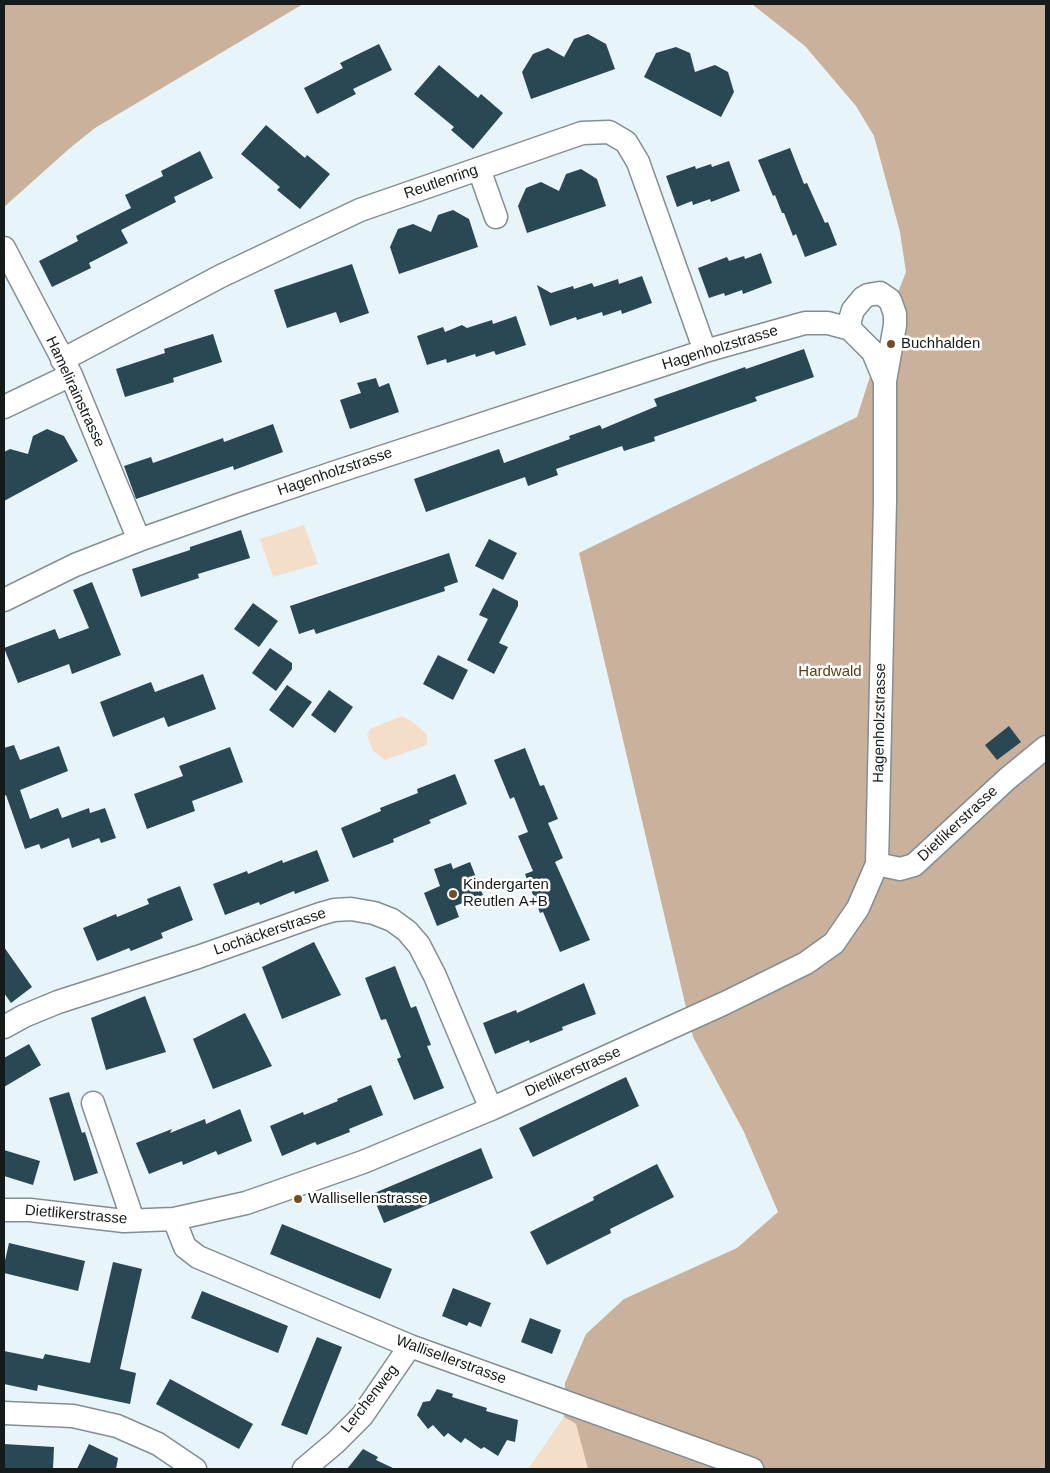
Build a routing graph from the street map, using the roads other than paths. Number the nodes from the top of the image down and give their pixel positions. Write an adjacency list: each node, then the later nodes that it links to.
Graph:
1 (479, 168): 2 (street); 5 (street, Reutlenring); 6 (street, Reutlenring)
2 (496, 217)
3 (4, 248): 6 (street, Hamelirainstrasse)
4 (850, 329): 5 (street, Hagenholzstrasse); 7 (street, Hagenholzstrasse); 7 (street)
5 (705, 351): 9 (street, Hagenholzstrasse)
6 (66, 367): 8 (street, Reutlenring); 9 (street, Hamelirainstrasse)
7 (885, 381): 12 (street, Hagenholzstrasse)
8 (4, 407)
9 (139, 540): 10 (street, Hagenholzstrasse)
10 (4, 600)
11 (1046, 747): 12 (street, Dietlikerstrasse)
12 (877, 864): 15 (street, Dietlikerstrasse)
13 (4, 1028): 15 (street, Lochäckerstrasse)
14 (93, 1103): 18 (street)
15 (491, 1109): 17 (street, Dietlikerstrasse)
16 (4, 1210): 18 (street, Dietlikerstrasse)
17 (174, 1218): 18 (street, Dietlikerstrasse); 19 (street, Wallisellerstrasse)
18 (132, 1220)
19 (410, 1346): 22 (street, Lerchenweg); 23 (street, Wallisellerstrasse)
20 (4, 1413): 21 (street)
21 (195, 1469)
22 (304, 1469)
23 (752, 1469)

